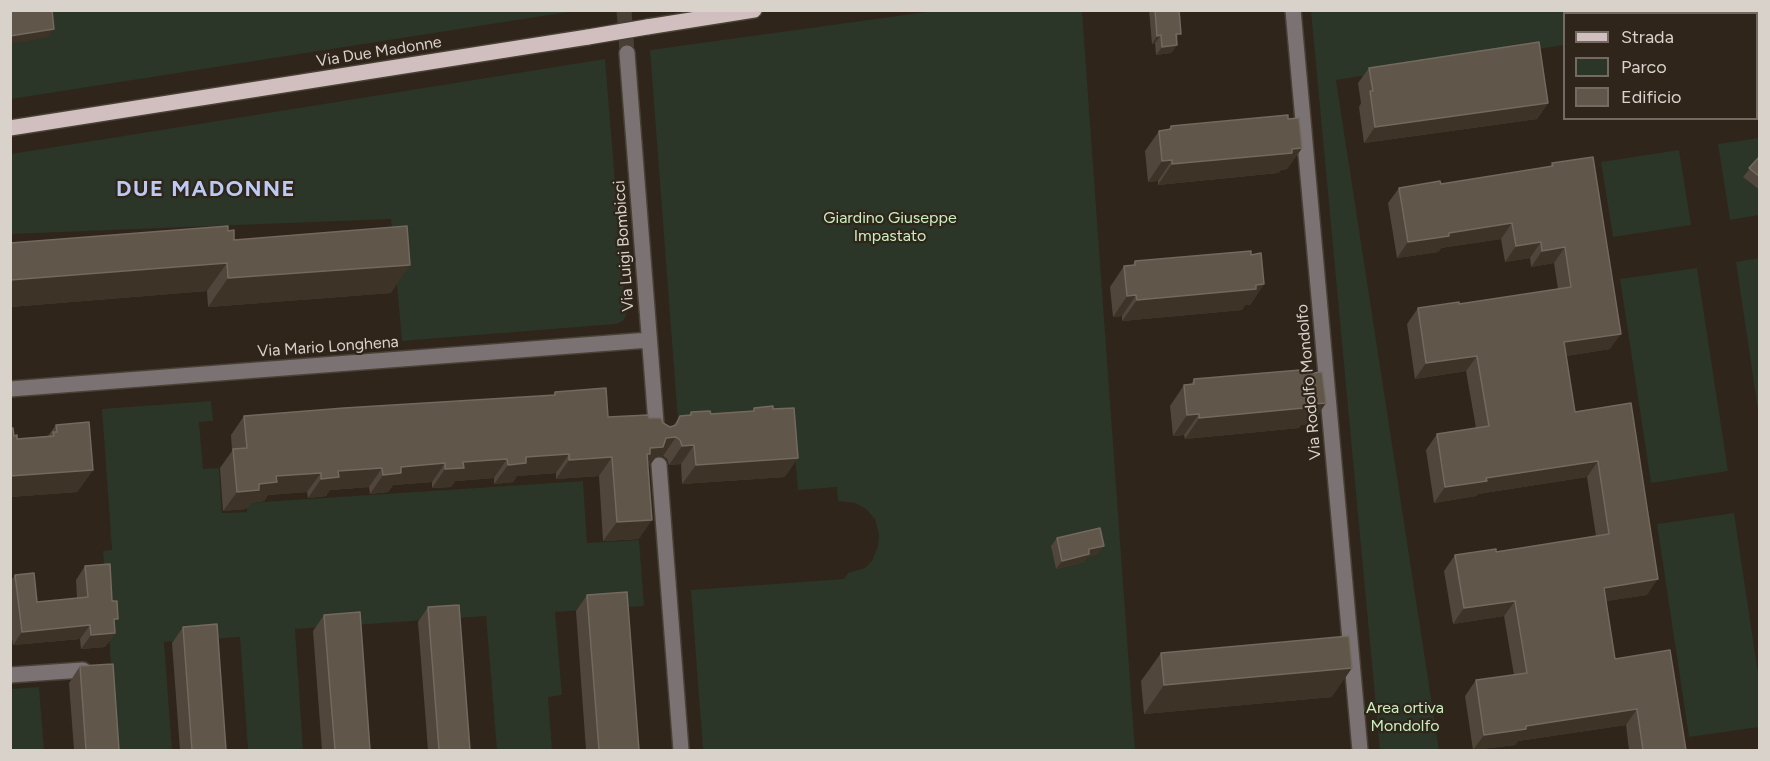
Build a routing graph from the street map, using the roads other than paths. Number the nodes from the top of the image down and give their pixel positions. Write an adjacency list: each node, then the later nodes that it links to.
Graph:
1 (754, 10): 4 (main road, Via Due Madonne, bridge)
2 (1293, 10): 12 (street, Via Rodolfo Mondolfo)
3 (627, 53): 5 (street, Via Luigi Bombicci)
4 (10, 128)
5 (649, 340): 6 (street, Via Mario Longhena); 7 (street, Via Luigi Bombicci)
6 (10, 389)
7 (657, 436)
8 (659, 465): 11 (street)
9 (83, 670): 10 (street)
10 (10, 675)
11 (681, 750)
12 (1360, 750)

